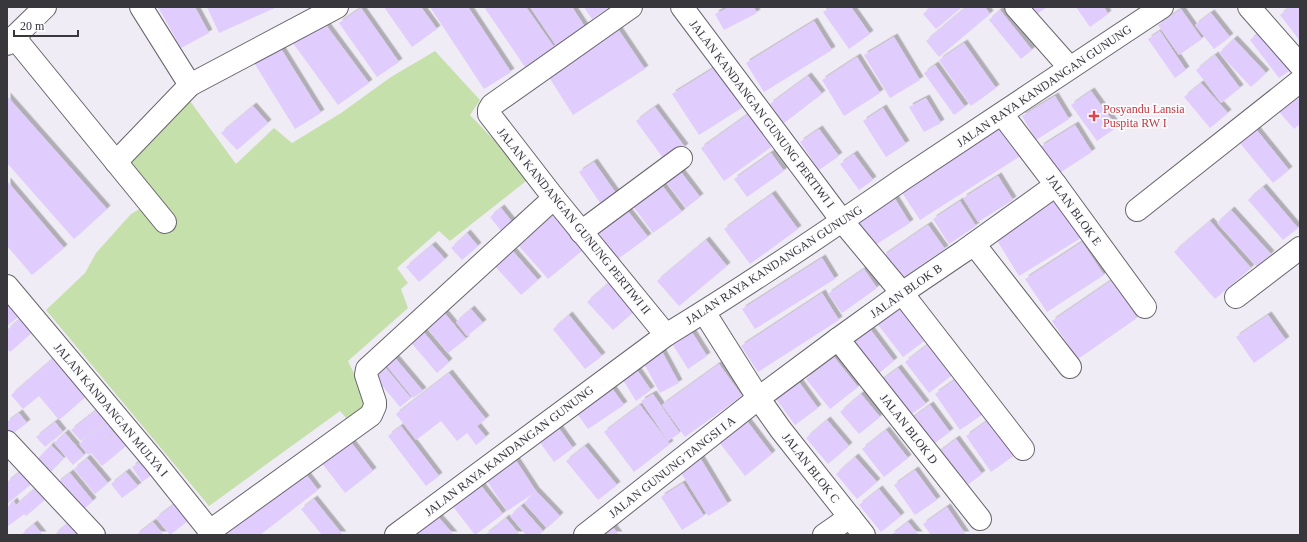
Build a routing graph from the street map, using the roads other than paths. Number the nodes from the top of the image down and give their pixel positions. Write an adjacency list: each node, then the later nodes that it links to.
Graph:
1 (45, 7): 9 (street)
2 (141, 7): 13 (street)
3 (337, 7): 13 (street)
4 (631, 7): 18 (street, JALAN KANDANGAN GUNUNG PERTIWI II)
5 (682, 7): 21 (street, JALAN KANDANGAN GUNUNG PERTIWI I)
6 (1016, 7): 11 (street)
7 (1162, 7): 11 (street, JALAN RAYA KANDANGAN GUNUNG)
8 (1249, 7): 10 (street)
9 (10, 40): 16 (street)
10 (1300, 65)
11 (1070, 68): 14 (street, JALAN RAYA KANDANGAN GUNUNG)
12 (1300, 81): 19 (street)
13 (190, 85): 16 (street)
14 (1002, 114): 17 (street, JALAN BLOK E); 21 (street, JALAN RAYA KANDANGAN GUNUNG)
15 (681, 158): 22 (street)
16 (116, 162): 20 (street)
17 (1056, 185): 23 (street, JALAN BLOK B); 28 (street, JALAN BLOK E)
18 (554, 198): 22 (street, JALAN KANDANGAN GUNUNG PERTIWI II); 38 (street)
19 (1137, 210)
20 (165, 222)
21 (842, 222): 26 (street, JALAN KANDANGAN GUNUNG PERTIWI I); 29 (street, JALAN RAYA KANDANGAN GUNUNG)
22 (581, 232): 30 (street, JALAN KANDANGAN GUNUNG PERTIWI II)
23 (974, 244): 26 (street, JALAN BLOK B); 32 (street)
24 (1300, 248): 27 (street)
25 (7, 286): 38 (street, JALAN KANDANGAN MULYA I)
26 (902, 293): 31 (street, JALAN BLOK B); 35 (street)
27 (1236, 297)
28 (1145, 307)
29 (704, 312): 30 (street, JALAN RAYA KANDANGAN GUNUNG); 33 (street, JALAN BLOK C)
30 (666, 335): 39 (street, JALAN RAYA KANDANGAN GUNUNG)
31 (838, 339): 33 (street, JALAN BLOK B); 37 (street, JALAN BLOK D)
32 (1070, 366)
33 (759, 400): 36 (street, JALAN BLOK C); 41 (street, JALAN GUNUNG TANGSI I A)
34 (7, 442): 40 (street)
35 (1023, 449)
36 (850, 517): 42 (street); 43 (street, JALAN BLOK C)
37 (980, 520)
38 (211, 533)
39 (402, 533)
40 (94, 535)
41 (585, 535)
42 (824, 535)
43 (864, 535)

